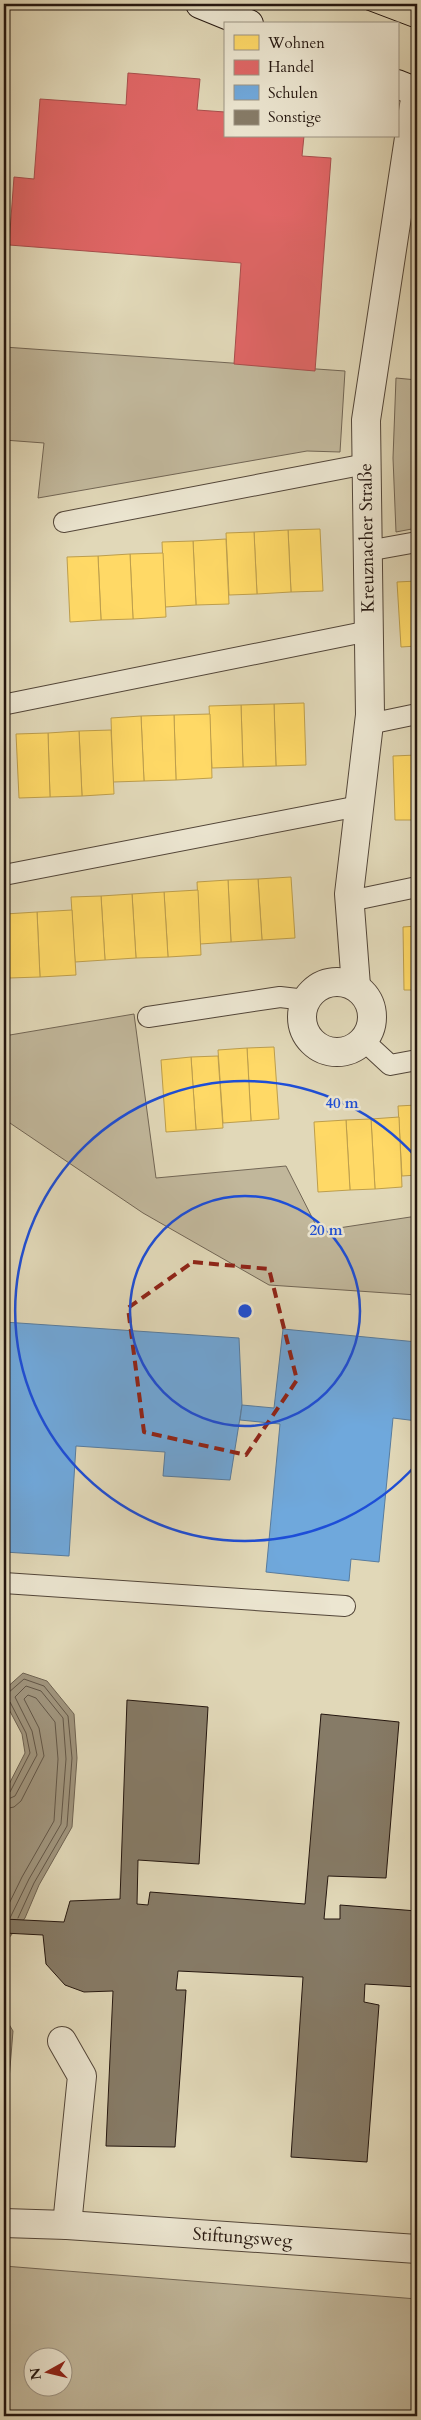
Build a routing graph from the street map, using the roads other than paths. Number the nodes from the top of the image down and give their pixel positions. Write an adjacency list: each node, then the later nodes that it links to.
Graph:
1 (200, 4): 2 (street)
2 (244, 22)
3 (410, 90): 4 (street, Kreuznacher Straße)
4 (366, 464): 5 (lane); 7 (street, Kreuznacher Straße)
5 (64, 522)
6 (417, 542): 7 (lane)
7 (367, 551): 8 (street, Kreuznacher Straße)
8 (369, 630): 9 (lane); 11 (street, Kreuznacher Straße)
9 (7, 704)
10 (417, 714): 11 (lane)
11 (369, 724): 12 (street, Kreuznacher Straße)
12 (359, 806): 13 (lane); 15 (street, Kreuznacher Straße)
13 (4, 876)
14 (417, 887): 15 (lane)
15 (350, 901): 16 (street, Kreuznacher Straße)
16 (356, 986): 17 (street); 19 (street)
17 (306, 1000): 18 (lane); 19 (street)
18 (148, 1018)
19 (364, 1041): 20 (lane)
20 (417, 1060)
21 (4, 1582): 22 (lane)
22 (345, 1606)
23 (62, 2041): 25 (street)
24 (4, 2223): 25 (street, Stiftungsweg)
25 (66, 2224): 26 (street, Stiftungsweg)
26 (417, 2249)

